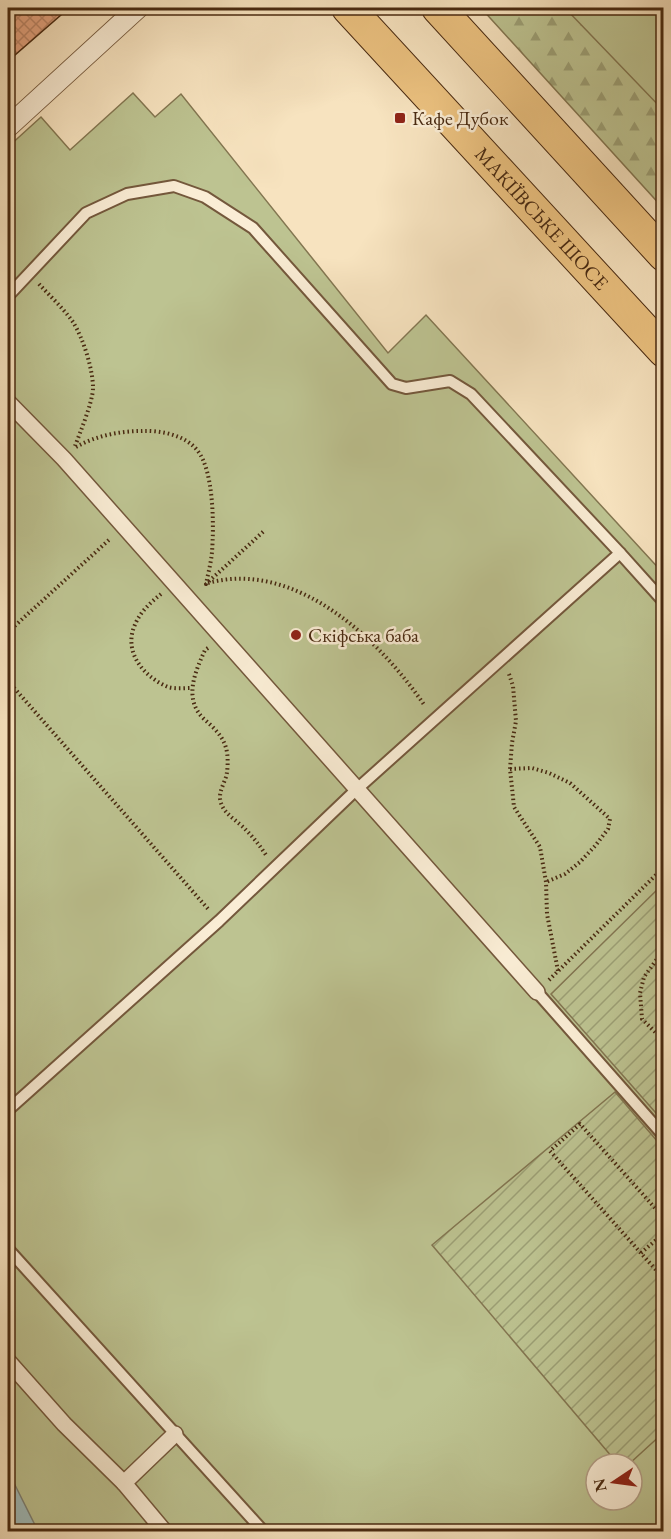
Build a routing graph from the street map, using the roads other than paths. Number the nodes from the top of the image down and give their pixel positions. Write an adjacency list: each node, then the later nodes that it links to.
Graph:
1 (138, 8): 4 (street)
2 (348, 8): 7 (main road, МАКІЇВСЬКЕ ШОСЕ)
3 (438, 8): 5 (main road)
4 (8, 127)
5 (663, 255)
6 (8, 296): 9 (lane)
7 (663, 351)
8 (8, 402): 11 (street)
9 (620, 553): 10 (lane); 11 (lane)
10 (663, 602)
11 (357, 789): 12 (street); 13 (lane)
12 (537, 992): 14 (lane)
13 (8, 1110)
14 (663, 1136)
15 (8, 1250): 17 (lane)
16 (8, 1361): 18 (street)
17 (175, 1434): 18 (street); 20 (lane)
18 (124, 1484): 19 (street)
19 (165, 1532)
20 (264, 1532)

